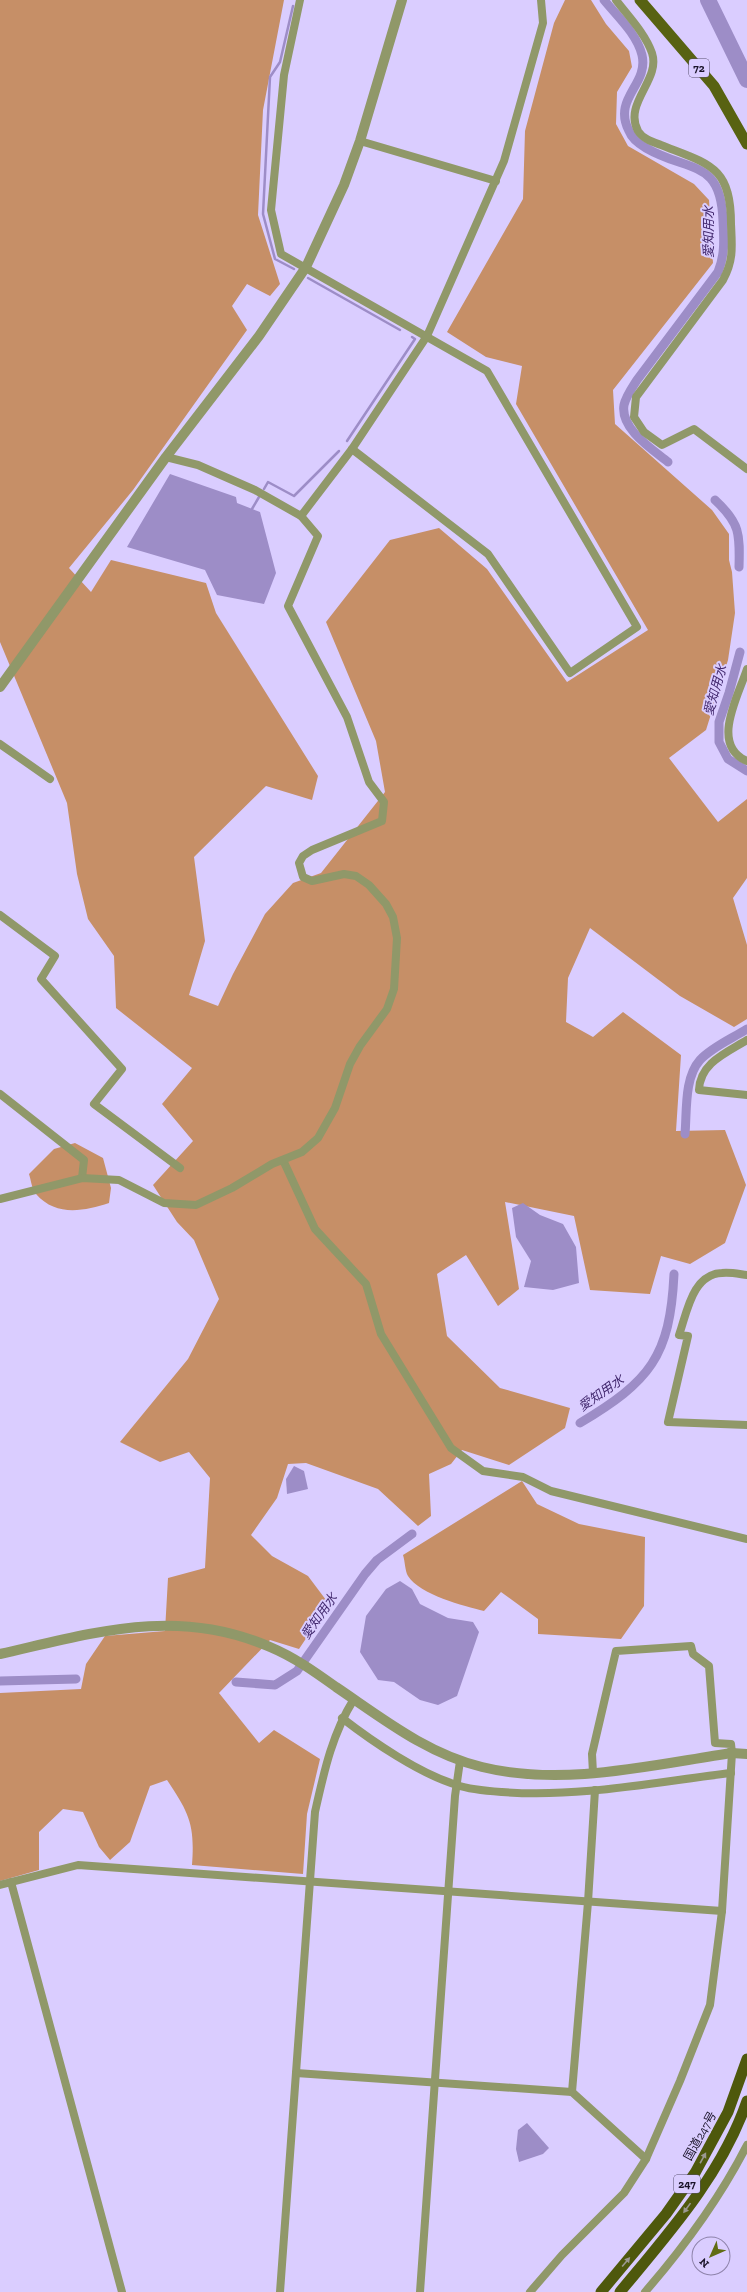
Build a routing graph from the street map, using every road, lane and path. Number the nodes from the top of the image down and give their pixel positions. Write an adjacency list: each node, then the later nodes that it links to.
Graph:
1 (300, 0): 9 (street)
2 (402, 0): 6 (street)
3 (541, 0): 8 (street)
4 (616, 0): 13 (street)
5 (640, 0): 7 (main road, 72)
6 (360, 141): 8 (street); 9 (street)
7 (747, 144)
8 (496, 181): 10 (street)
9 (306, 267): 10 (street); 12 (street)
10 (427, 336): 11 (street); 11 (street)
11 (352, 449): 14 (street)
12 (166, 457): 14 (street); 16 (street)
13 (747, 469)
14 (301, 516): 25 (street)
15 (747, 669): 18 (street)
16 (0, 687)
17 (0, 744): 19 (street)
18 (747, 761)
19 (50, 779)
20 (3, 917): 21 (street); 26 (street)
21 (0, 926)
22 (747, 1040): 24 (street)
23 (0, 1094): 27 (street)
24 (747, 1095)
25 (283, 1160): 27 (street); 31 (street)
26 (180, 1168)
27 (82, 1178): 28 (street)
28 (0, 1198)
29 (747, 1275): 30 (street)
30 (747, 1425)
31 (747, 1539)
32 (0, 1654): 33 (street)
33 (354, 1699): 34 (street); 37 (street)
34 (342, 1718): 40 (street); 42 (street)
35 (732, 1753): 36 (street); 38 (street); 38 (street); 39 (street)
36 (747, 1754)
37 (460, 1761): 38 (street); 40 (street)
38 (593, 1773)
39 (731, 1773): 41 (street); 47 (street)
40 (456, 1785): 41 (street); 45 (street)
41 (595, 1790): 46 (street)
42 (309, 1880): 43 (street); 45 (street); 49 (street)
43 (11, 1882): 44 (street); 55 (street)
44 (0, 1886)
45 (448, 1891): 46 (street); 50 (street)
46 (588, 1902): 47 (street); 51 (street)
47 (722, 1911): 54 (street)
48 (747, 2059): 59 (highway, 国道247号 / 247, one-way to 48)
49 (296, 2073): 50 (street); 56 (street)
50 (435, 2082): 51 (street); 57 (street)
51 (572, 2092): 54 (street)
52 (747, 2101): 60 (highway, 247, one-way to 60)
53 (747, 2145): 61 (street)
54 (646, 2159): 58 (street)
55 (122, 2292)
56 (280, 2292)
57 (420, 2292)
58 (530, 2292)
59 (601, 2292)
60 (620, 2292)
61 (645, 2292)

